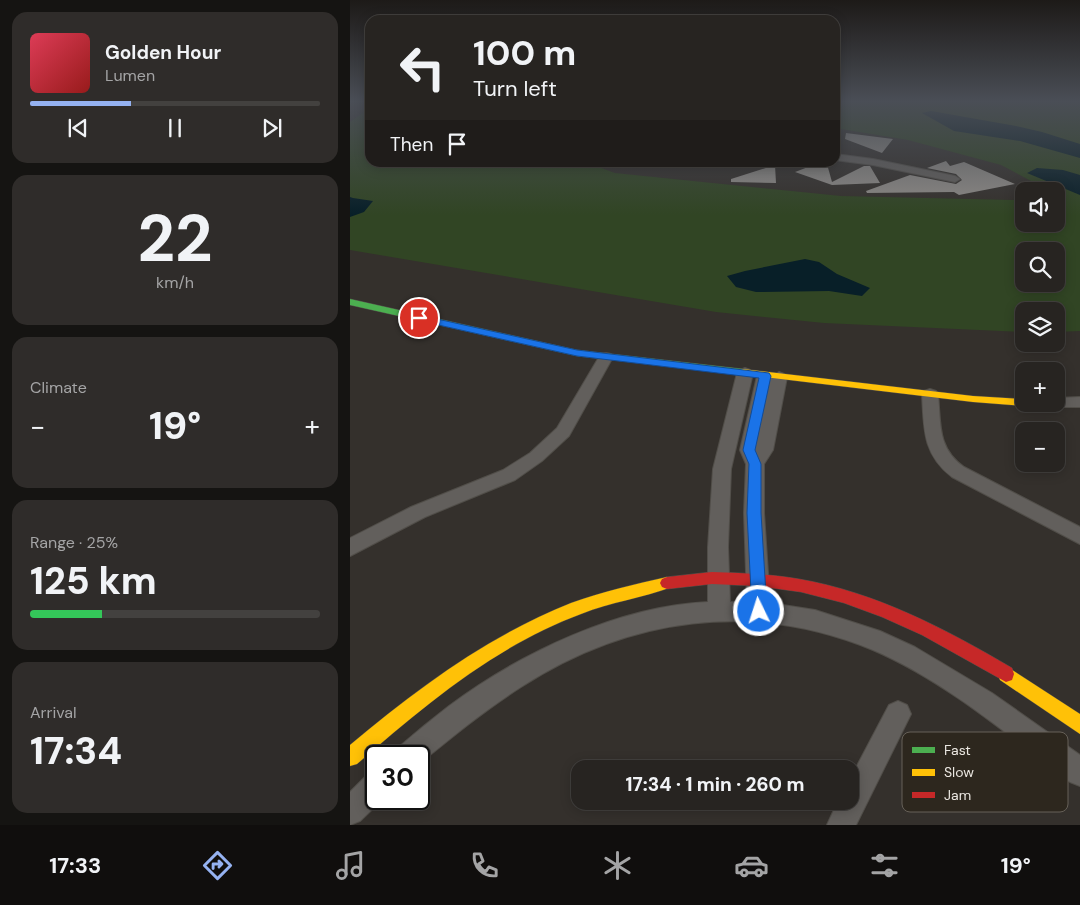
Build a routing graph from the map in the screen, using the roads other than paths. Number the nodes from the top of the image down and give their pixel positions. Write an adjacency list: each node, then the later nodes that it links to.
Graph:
1 (840, 158): 2 (street)
2 (955, 179)
3 (350, 302): 4 (street)
4 (606, 357): 5 (street); 13 (street)
5 (745, 373): 6 (street); 14 (street)
6 (772, 376): 7 (street); 11 (street)
7 (930, 394): 8 (street); 12 (street)
8 (1015, 402)
9 (1080, 402): 10 (street)
10 (1065, 403)
11 (755, 464): 15 (street)
12 (1080, 536)
13 (350, 548)
14 (718, 579): 15 (street); 16 (street); 22 (street)
15 (757, 579): 17 (street); 19 (street)
16 (719, 611): 17 (street); 21 (street)
17 (759, 611): 20 (street)
18 (898, 714): 27 (street)
19 (1080, 725)
20 (1024, 732)
21 (421, 745)
22 (350, 757)
23 (1068, 763): 24 (street)
24 (1080, 772)
25 (365, 797): 26 (street)
26 (350, 811)
27 (841, 825)

